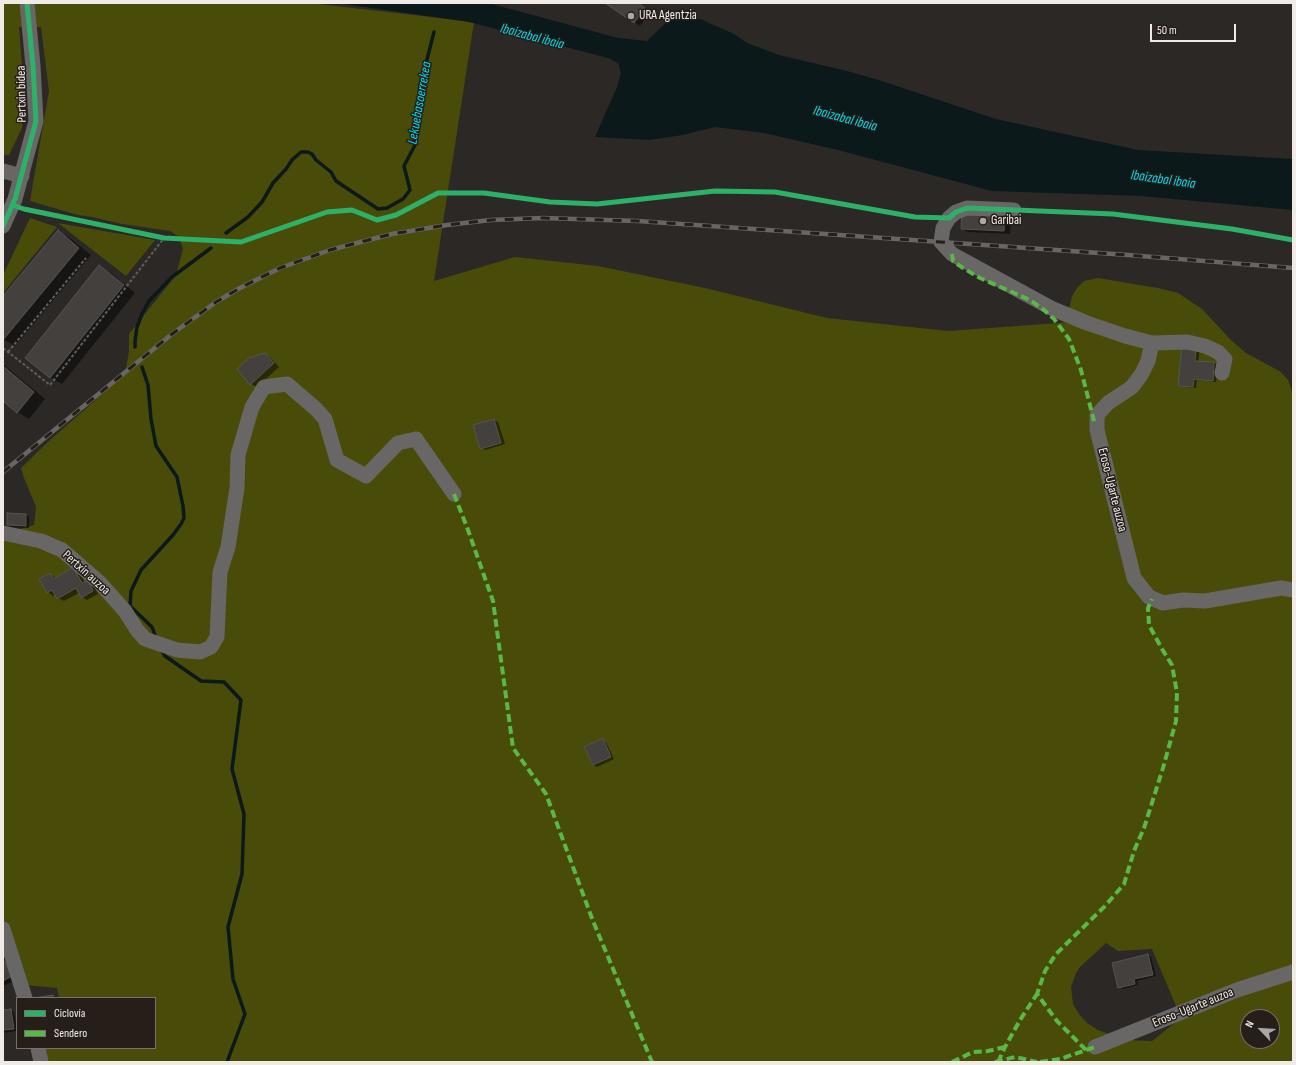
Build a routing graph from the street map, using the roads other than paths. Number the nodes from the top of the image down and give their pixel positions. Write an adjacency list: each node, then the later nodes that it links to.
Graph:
1 (27, 3): 3 (street, Pertxin bidea)
2 (3, 171): 3 (street)
3 (22, 176): 5 (street, Pertxin bidea)
4 (1014, 210): 6 (street)
5 (3, 226)
6 (1152, 343): 7 (street); 10 (street, Eroso-Ugarte auzoa)
7 (1222, 373)
8 (454, 494): 9 (street, Pertxin auzoa)
9 (3, 533)
10 (1293, 590)
11 (3, 929): 13 (street)
12 (1293, 972): 14 (street, Eroso-Ugarte auzoa)
13 (25, 997)
14 (1095, 1047)
15 (38, 1049): 16 (street)
16 (41, 1062)

